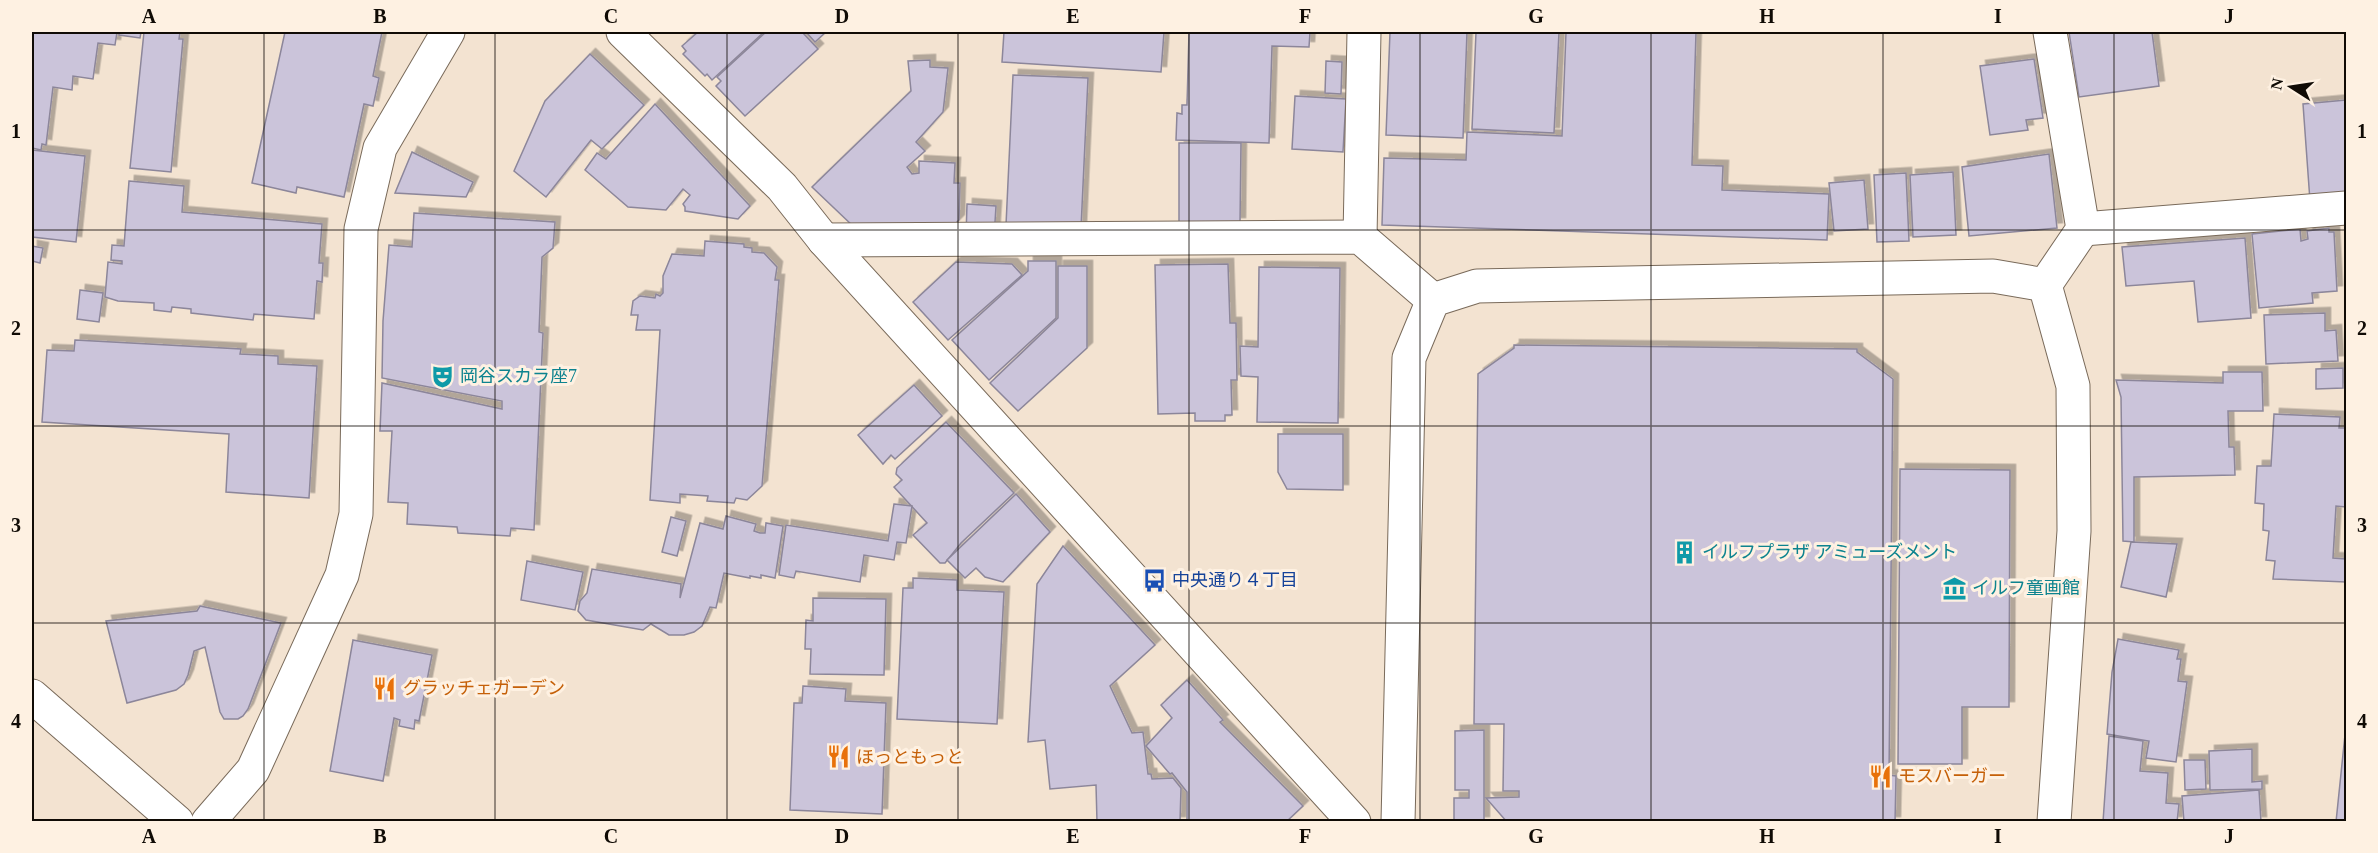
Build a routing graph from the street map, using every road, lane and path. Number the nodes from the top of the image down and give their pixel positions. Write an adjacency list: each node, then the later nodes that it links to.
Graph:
1 (448, 32): 13 (street)
2 (623, 32): 8 (street)
3 (1364, 32): 7 (street)
4 (2050, 32): 6 (street)
5 (2346, 208): 6 (street)
6 (2083, 229): 9 (street)
7 (1360, 237): 8 (street); 10 (street)
8 (824, 240): 14 (street)
9 (2045, 285): 10 (street); 16 (street)
10 (1433, 300): 15 (street)
11 (32, 696): 12 (street)
12 (177, 822)
13 (208, 822)
14 (1354, 822)
15 (1398, 822)
16 (2054, 822)

